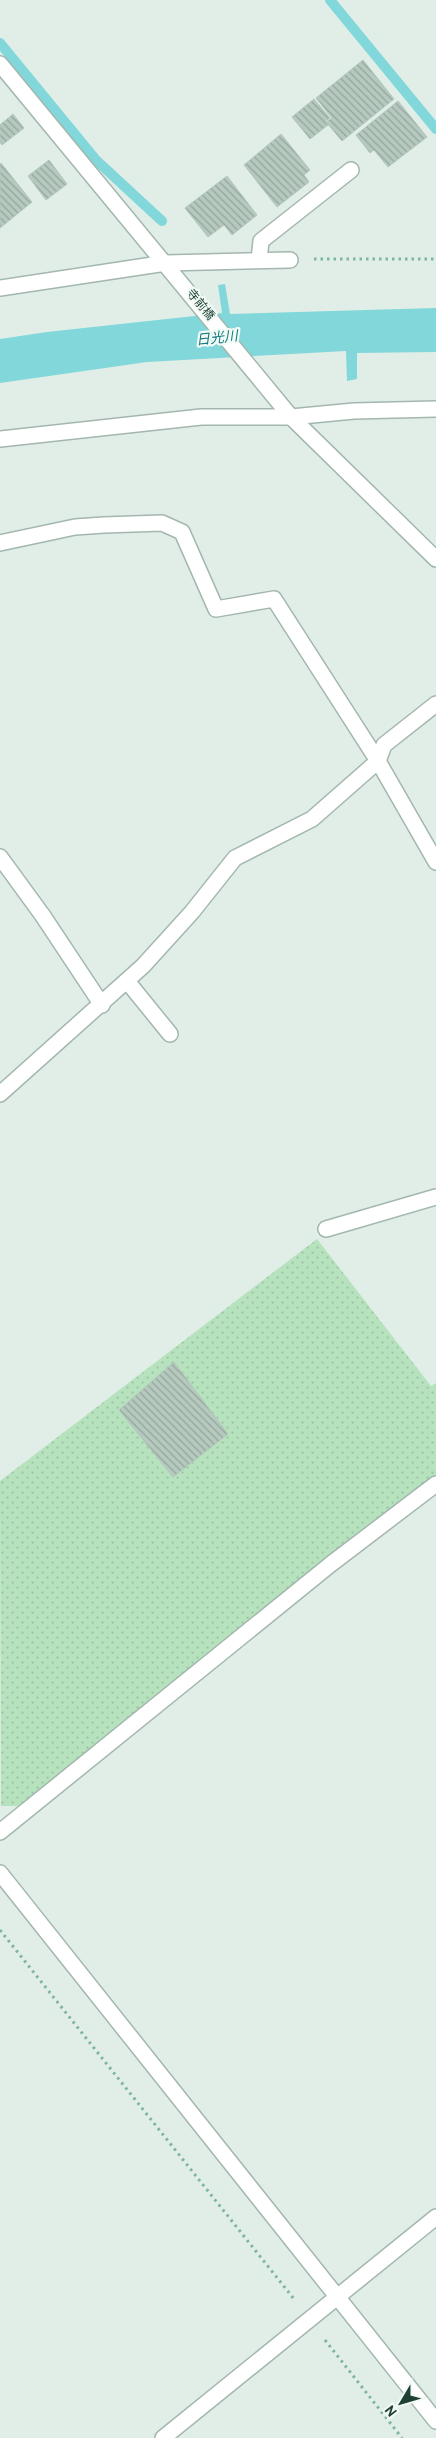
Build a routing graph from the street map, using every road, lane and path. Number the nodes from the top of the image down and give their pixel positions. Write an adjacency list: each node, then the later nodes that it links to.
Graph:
1 (0, 64): 6 (street, 寺前橋)
2 (351, 170): 4 (street)
3 (436, 259): 5 (path)
4 (259, 260): 5 (street); 6 (street)
5 (290, 260)
6 (166, 263): 7 (street); 9 (street, 寺前橋)
7 (0, 288)
8 (436, 409): 9 (street)
9 (291, 417): 10 (street); 12 (street, 寺前橋)
10 (0, 439)
11 (0, 543): 14 (street)
12 (436, 559)
13 (436, 704): 14 (street)
14 (378, 761): 16 (street); 17 (street)
15 (0, 856): 18 (street)
16 (436, 862)
17 (127, 981): 18 (street); 19 (street)
18 (102, 1005): 20 (street)
19 (170, 1034)
20 (1, 1092)
21 (436, 1197): 22 (street)
22 (326, 1229)
23 (436, 1484): 24 (street)
24 (0, 1832)
25 (0, 1873): 28 (street)
26 (0, 1930): 29 (path)
27 (436, 2217): 28 (street)
28 (336, 2296): 29 (street); 30 (street)
29 (309, 2319): 31 (street); 32 (path)
30 (436, 2421)
31 (163, 2438)
32 (402, 2438)

